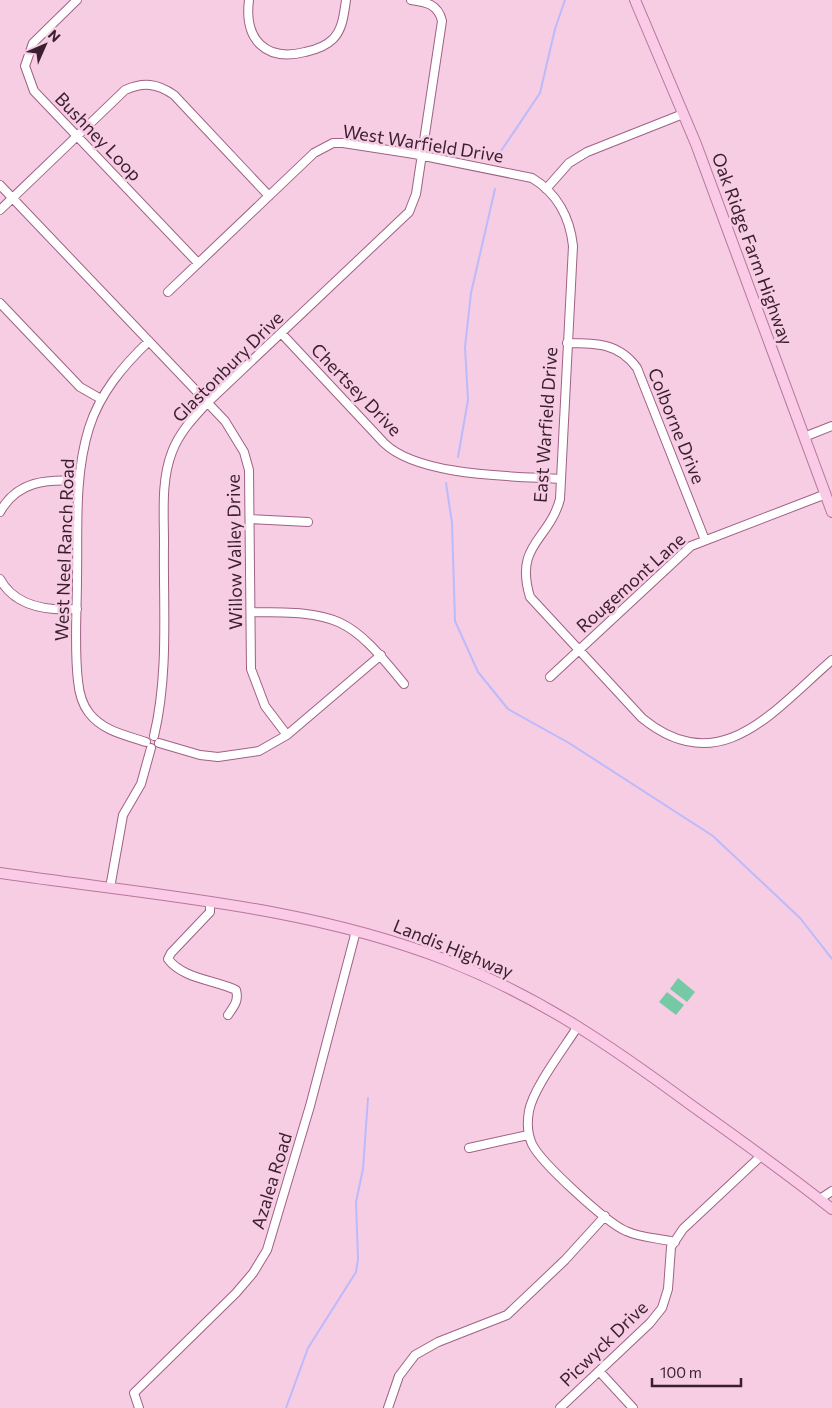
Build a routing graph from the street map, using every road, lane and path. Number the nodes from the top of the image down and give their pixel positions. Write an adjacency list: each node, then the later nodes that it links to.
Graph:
1 (77, 0): 7 (street, Bushney Loop)
2 (249, 0): 3 (street)
3 (346, 0)
4 (410, 0): 8 (street)
5 (636, 0): 6 (main road, Oak Ridge Farm Highway)
6 (683, 114): 10 (street); 23 (main road, Oak Ridge Farm Highway)
7 (77, 136): 11 (street); 12 (street); 14 (street, Bushney Loop)
8 (421, 155): 10 (street, West Warfield Drive); 11 (street, West Warfield Drive); 17 (street, Glastonbury Drive)
9 (0, 185): 12 (street, Willow Valley Drive)
10 (546, 189): 19 (street, East Warfield Drive)
11 (269, 196): 14 (street, West Warfield Drive)
12 (12, 198): 13 (street); 18 (street, Willow Valley Drive)
13 (0, 210)
14 (198, 263): 15 (street, West Warfield Drive)
15 (168, 292)
16 (0, 304): 20 (street)
17 (282, 334): 21 (street, Glastonbury Drive); 24 (street, Chertsey Drive)
18 (148, 341): 20 (street, West Neel Ranch Road); 21 (street, Willow Valley Drive)
19 (567, 343): 24 (street, East Warfield Drive); 31 (street, Colborne Drive)
20 (101, 399): 25 (street, West Neel Ranch Road)
21 (207, 403): 29 (street, Willow Valley Drive); 41 (street, Glastonbury Drive)
22 (832, 426): 23 (street)
23 (804, 437): 26 (main road, Oak Ridge Farm Highway)
24 (561, 479): 35 (street, East Warfield Drive)
25 (79, 481): 27 (street); 33 (street, West Neel Ranch Road)
26 (826, 494): 28 (main road, Oak Ridge Farm Highway); 31 (street, Rougemont Lane)
27 (0, 512)
28 (832, 512)
29 (251, 519): 30 (street); 34 (street, Willow Valley Drive)
30 (308, 522)
31 (705, 540): 35 (street, Rougemont Lane)
32 (0, 579): 33 (street)
33 (77, 609): 42 (street, West Neel Ranch Road)
34 (251, 612): 36 (street); 40 (street, Willow Valley Drive)
35 (578, 650): 37 (street, East Warfield Drive); 38 (street, Rougemont Lane)
36 (381, 655): 39 (street); 40 (street)
37 (832, 660)
38 (550, 676)
39 (404, 684)
40 (287, 735): 41 (street)
41 (156, 739): 42 (street)
42 (148, 745): 44 (street)
43 (0, 873): 44 (main road, Landis Highway)
44 (110, 888): 45 (main road, Landis Highway)
45 (210, 902): 46 (main road, Landis Highway); 47 (street)
46 (356, 931): 48 (main road, Landis Highway); 58 (street, Azalea Road)
47 (228, 1015)
48 (578, 1026): 49 (street); 51 (main road, Landis Highway)
49 (528, 1135): 50 (street); 55 (street)
50 (469, 1148)
51 (761, 1156): 53 (main road, Landis Highway); 56 (street, Picwyck Drive)
52 (832, 1191): 53 (street)
53 (820, 1200): 54 (main road, Landis Highway)
54 (832, 1209)
55 (605, 1216): 56 (street); 59 (street)
56 (674, 1242): 57 (street, Picwyck Drive)
57 (599, 1371): 60 (street, Picwyck Drive); 61 (street)
58 (139, 1408)
59 (388, 1408)
60 (560, 1408)
61 (633, 1408)

